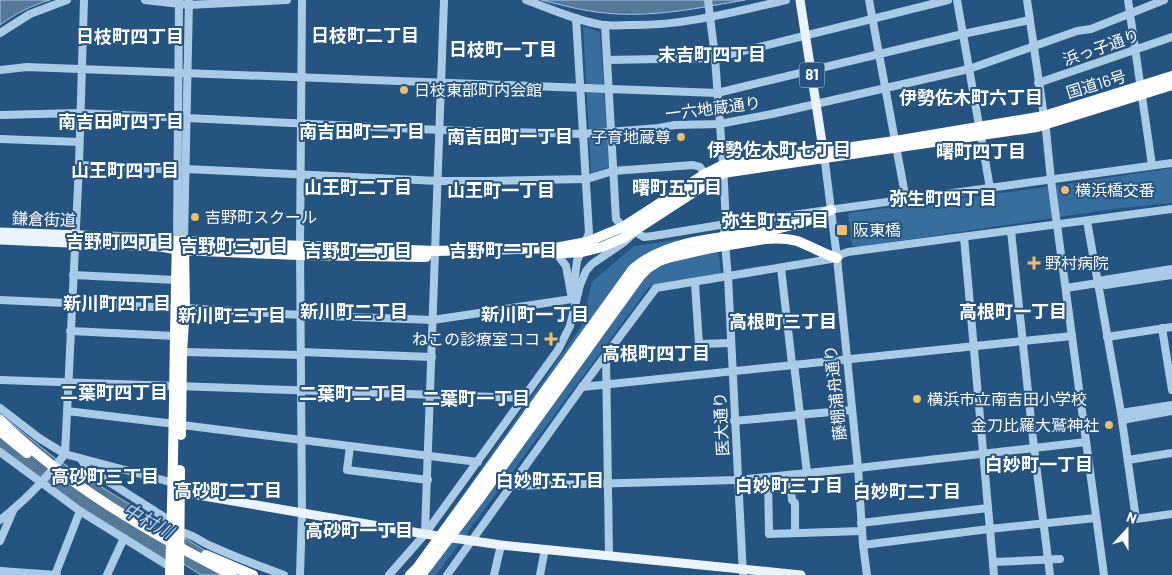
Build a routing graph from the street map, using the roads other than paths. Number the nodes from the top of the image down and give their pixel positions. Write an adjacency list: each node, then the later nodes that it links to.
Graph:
1 (67, 0): 25 (street)
2 (84, 0): 36 (street)
3 (145, 0): 16 (street)
4 (287, 0): 17 (street)
5 (302, 0): 41 (street)
6 (444, 0): 42 (street)
7 (526, 0): 21 (street)
8 (786, 0): 20 (street)
9 (800, 0): 27 (main road, 藤棚浦舟通り / 81)
10 (869, 0): 22 (street)
11 (948, 0): 22 (street)
12 (957, 0): 26 (street)
13 (1027, 0): 23 (street)
14 (1128, 0): 19 (street)
15 (1164, 0): 19 (street, 一六地蔵通り)
16 (179, 2): 17 (street); 39 (street)
17 (189, 2): 38 (street)
18 (709, 4): 20 (street, 医大通り)
19 (1130, 13): 29 (street, 一六地蔵通り); 30 (street)
20 (710, 17): 24 (street); 32 (street, 医大通り)
21 (576, 18): 24 (street); 46 (street)
22 (873, 19): 27 (street); 31 (street)
23 (1030, 20): 26 (street); 29 (street)
24 (605, 25): 33 (street)
25 (0, 33)
26 (963, 34): 31 (street); 34 (street)
27 (806, 35): 32 (street); 37 (main road, 藤棚浦舟通り / 81)
28 (1172, 37): 30 (street, 浜っ子通り)
29 (1034, 47): 34 (street, 一六地蔵通り); 43 (street)
30 (1135, 50): 43 (street, 浜っ子通り); 48 (street)
31 (879, 54): 37 (street); 45 (street)
32 (715, 58): 33 (street); 49 (street, 医大通り)
33 (607, 60): 47 (street)
34 (969, 69): 45 (street, 一六地蔵通り); 59 (street)
35 (0, 70): 36 (street)
36 (82, 70): 39 (street); 51 (street)
37 (811, 70): 49 (street); 50 (main road, 藤棚浦舟通り / 81)
38 (187, 73): 39 (street); 41 (street); 53 (street)
39 (179, 74): 53 (street)
40 (1172, 76): 48 (highway, 国道16号)
41 (301, 77): 42 (street); 55 (street)
42 (442, 82): 46 (street); 57 (street)
43 (1038, 83): 54 (street)
44 (1172, 85): 48 (highway, 国道16号)
45 (885, 87): 50 (street, 一六地蔵通り); 63 (street)
46 (581, 88): 47 (street); 60 (street)
47 (608, 89): 49 (street); 58 (street)
48 (1141, 90): 54 (highway, 国道16号); 67 (street)
49 (717, 93): 56 (street, 医大通り)
50 (816, 104): 56 (street, 一六地蔵通り); 64 (main road, 藤棚浦舟通り / 81)
51 (79, 113): 52 (street, 一六地蔵通り); 53 (street, 一六地蔵通り); 62 (street)
52 (0, 115)
53 (182, 118): 55 (street, 一六地蔵通り); 68 (street)
54 (1045, 120): 59 (highway, 国道16号); 74 (street)
55 (301, 123): 57 (street, 一六地蔵通り); 71 (street)
56 (719, 124): 58 (street, 一六地蔵通り); 69 (street, 医大通り)
57 (440, 130): 60 (street, 一六地蔵通り); 75 (street)
58 (611, 131): 60 (street, 一六地蔵通り); 70 (street)
59 (981, 131): 63 (highway, 国道16号); 76 (street)
60 (583, 134): 73 (street)
61 (0, 138): 62 (street)
62 (79, 142): 66 (street)
63 (896, 144): 64 (highway, 国道16号); 77 (street)
64 (824, 154): 69 (highway, 国道16号); 79 (street, 藤棚浦舟通り)
65 (1172, 163): 67 (street)
66 (79, 165): 68 (street); 89 (street)
67 (1152, 166): 74 (street)
68 (182, 169): 71 (street); 91 (street)
69 (723, 169): 72 (highway, 国道16号); 81 (street, 医大通り); 86 (highway, 国道16号)
70 (613, 171): 72 (street); 73 (street); 83 (street)
71 (301, 174): 75 (street); 93 (street)
72 (705, 174): 83 (highway, 国道16号)
73 (587, 179): 75 (street); 92 (street)
74 (1051, 180): 76 (street); 82 (street)
75 (438, 181): 94 (street)
76 (990, 188): 77 (street)
77 (906, 200): 79 (street)
78 (1172, 209): 80 (street)
79 (831, 210): 81 (street); 87 (highway); 96 (street, 藤棚浦舟通り)
80 (1087, 221): 82 (street); 104 (street)
81 (726, 224): 86 (street); 101 (street, 医大通り)
82 (1058, 225): 84 (street); 105 (street)
83 (624, 228): 92 (highway, 国道16号)
84 (1011, 231): 88 (street); 119 (street)
85 (0, 232): 89 (main road, 鎌倉街道)
86 (635, 232): 92 (highway, 国道16号); 112 (street)
87 (765, 235): 96 (highway); 209 (highway, bridge); 210 (highway, bridge)
88 (964, 237): 96 (street); 121 (street)
89 (75, 239): 90 (main road, 鎌倉街道); 91 (main road, 鎌倉街道); 99 (street)
90 (0, 240)
91 (180, 246): 93 (highway, 国道16号); 102 (highway); 109 (highway)
92 (584, 247): 94 (highway, 国道16号); 95 (highway, 国道16号); 106 (street)
93 (300, 251): 94 (highway, 国道16号); 110 (street)
94 (435, 254): 95 (highway, 国道16号); 111 (street)
95 (556, 254): 106 (street)
96 (837, 258): 97 (street); 126 (street, 藤棚浦舟通り)
97 (781, 268): 101 (street); 127 (street)
98 (1172, 269): 104 (street)
99 (73, 275): 102 (street); 108 (street)
100 (1172, 275): 104 (street)
101 (728, 277): 103 (street); 120 (street, 医大通り)
102 (176, 280): 109 (highway)
103 (695, 282): 120 (street); 124 (street)
104 (1098, 283): 105 (street); 118 (street)
105 (1066, 288): 117 (street)
106 (572, 299): 111 (street); 112 (street)
107 (0, 300): 108 (street)
108 (71, 303): 109 (street); 115 (street)
109 (180, 308): 110 (street); 116 (highway); 122 (highway)
110 (301, 315): 111 (street); 123 (street)
111 (433, 320): 125 (street)
112 (571, 321): 137 (street)
113 (1172, 327): 114 (street)
114 (1162, 328): 118 (street); 135 (street)
115 (70, 331): 116 (street); 130 (street)
116 (174, 336): 132 (highway)
117 (1072, 336): 119 (street); 150 (street)
118 (1108, 337): 144 (street)
119 (1022, 341): 121 (street); 152 (street)
120 (730, 343): 128 (street, 医大通り)
121 (974, 346): 126 (street); 155 (street)
122 (182, 352): 123 (street); 132 (highway)
123 (301, 353): 125 (street); 134 (street)
124 (606, 355): 131 (street); 133 (street)
125 (432, 357): 136 (street)
126 (846, 359): 127 (street); 140 (street, 藤棚浦舟通り)
127 (793, 364): 128 (street); 143 (street)
128 (732, 371): 131 (street); 146 (street, 医大通り)
129 (0, 380): 130 (street)
130 (68, 382): 132 (street); 141 (street)
131 (607, 384): 133 (street); 168 (street)
132 (178, 386): 134 (street); 147 (highway)
133 (582, 387): 170 (street)
134 (301, 390): 136 (street); 149 (street)
135 (1172, 390)
136 (430, 394): 137 (street); 157 (street)
137 (524, 398): 160 (street)
138 (1172, 405): 144 (street)
139 (0, 408): 156 (street)
140 (852, 410): 143 (street); 161 (street, 藤棚浦舟通り)
141 (67, 411): 147 (street); 156 (street)
142 (1172, 411): 144 (street)
143 (800, 416): 146 (street); 162 (street)
144 (1121, 416): 159 (street)
145 (0, 420): 182 (highway, bridge)
146 (734, 421): 166 (street, 医大通り)
147 (178, 424): 149 (street); 169 (highway)
148 (0, 431): 182 (highway, bridge)
149 (301, 440): 151 (street); 174 (street)
150 (1086, 442): 152 (street); 176 (street)
151 (350, 446): 157 (street); 165 (street)
152 (1034, 448): 155 (street); 179 (street)
153 (0, 452): 167 (street)
154 (1172, 453): 159 (street)
155 (983, 454): 161 (street); 171 (street)
156 (63, 456): 158 (street); 167 (street)
157 (428, 456): 160 (street); 165 (street)
158 (81, 459): 169 (street); 178 (street)
159 (1128, 460): 175 (street)
160 (478, 462): 185 (street)
161 (858, 468): 162 (street); 180 (street, 藤棚浦舟通り)
162 (806, 473): 163 (street)
163 (789, 475): 164 (street); 184 (street)
164 (768, 477): 166 (street); 184 (street)
165 (428, 480): 185 (street)
166 (737, 480): 168 (street); 198 (street, 医大通り)
167 (43, 482): 172 (street); 173 (street)
168 (608, 484): 170 (street); 192 (street)
169 (178, 486): 174 (main road); 178 (highway); 183 (highway)
170 (511, 486): 187 (street)
171 (988, 508): 180 (street); 181 (street)
172 (14, 510): 177 (street); 188 (street)
173 (80, 510): 186 (street); 199 (street)
174 (302, 513): 185 (main road); 207 (street)
175 (1172, 514)
176 (1096, 518): 179 (street); 218 (street)
177 (0, 520)
178 (172, 522): 197 (highway)
179 (1045, 524): 181 (street); 194 (street)
180 (862, 527): 184 (street); 190 (street, 藤棚浦舟通り)
181 (989, 529): 190 (street); 195 (street)
182 (149, 532): 202 (highway); 203 (highway, bridge); 204 (highway, bridge); 205 (highway, bridge)
183 (180, 532): 201 (highway); 206 (street)
184 (795, 532)
185 (425, 534): 187 (main road); 208 (street)
186 (124, 538): 197 (street); 200 (street)
187 (473, 540): 189 (main road); 211 (street)
188 (0, 541)
189 (501, 544): 191 (main road); 212 (street)
190 (863, 545): 215 (street, 藤棚浦舟通り)
191 (545, 549): 192 (main road); 213 (street)
192 (609, 555): 198 (main road)
193 (1060, 559): 194 (street)
194 (1049, 560): 195 (street); 217 (street)
195 (992, 562): 216 (street)
196 (0, 571): 199 (street)
197 (170, 571): 201 (street)
198 (743, 572): 214 (main road)
199 (56, 575)
200 (107, 575)
201 (178, 575)
202 (220, 575)
203 (232, 575)
204 (239, 575)
205 (253, 575)
206 (284, 575)
207 (300, 575)
208 (389, 575)
209 (410, 575)
210 (421, 575)
211 (447, 575)
212 (494, 575)
213 (540, 575)
214 (801, 575)
215 (867, 575)
216 (994, 575)
217 (1050, 575)
218 (1104, 575)

